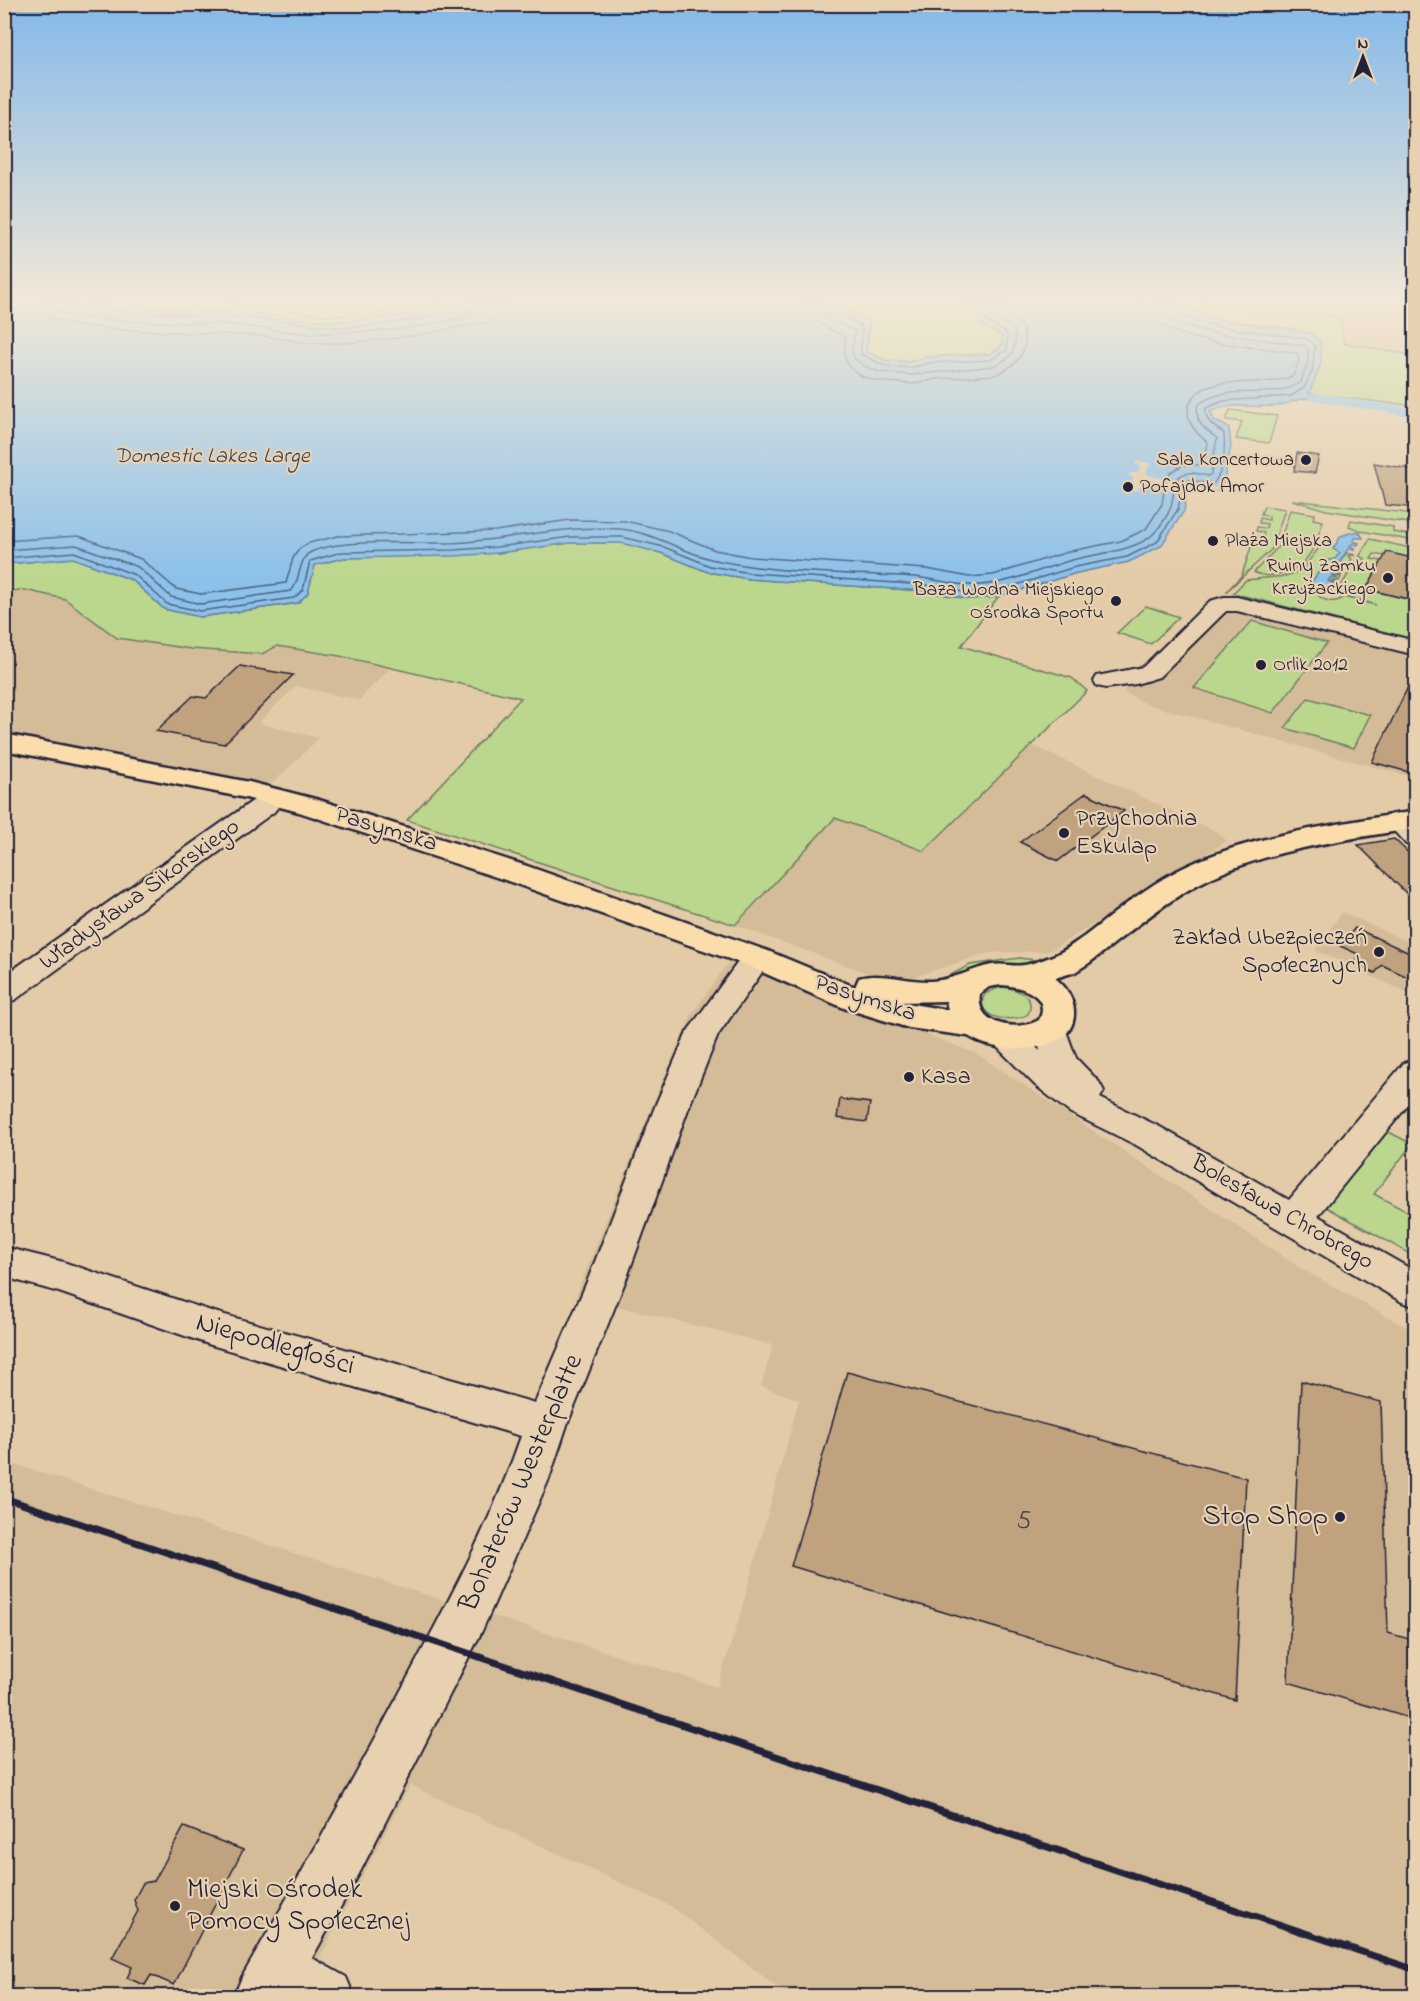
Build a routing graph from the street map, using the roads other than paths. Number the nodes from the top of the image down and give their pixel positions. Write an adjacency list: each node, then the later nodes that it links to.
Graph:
1 (1416, 648): 2 (street)
2 (1106, 681)
3 (8, 745): 4 (main road, Pasymska)
4 (273, 797): 7 (main road, Pasymska); 10 (street, Władysława Sikorskiego)
5 (1410, 826): 6 (main road)
6 (1148, 906): 8 (main road); 11 (main road)
7 (757, 958): 9 (main road, Pasymska); 12 (main road, Pasymska); 18 (street, Bohaterów Westerplatte)
8 (1025, 976): 9 (main road); 11 (main road)
9 (969, 985): 12 (main road)
10 (4, 992)
11 (1054, 1015): 12 (main road); 14 (street, Bolesława Chrobrego)
12 (991, 1031): 14 (street, Bolesława Chrobrego)
13 (1416, 1071): 15 (street)
14 (1148, 1136): 15 (street, Bolesława Chrobrego)
15 (1294, 1220): 17 (street, Bolesława Chrobrego)
16 (4, 1262): 18 (street, Niepodległości)
17 (1416, 1291)
18 (546, 1425): 19 (street, Bohaterów Westerplatte)
19 (269, 1982): 20 (street)
20 (327, 1996)

